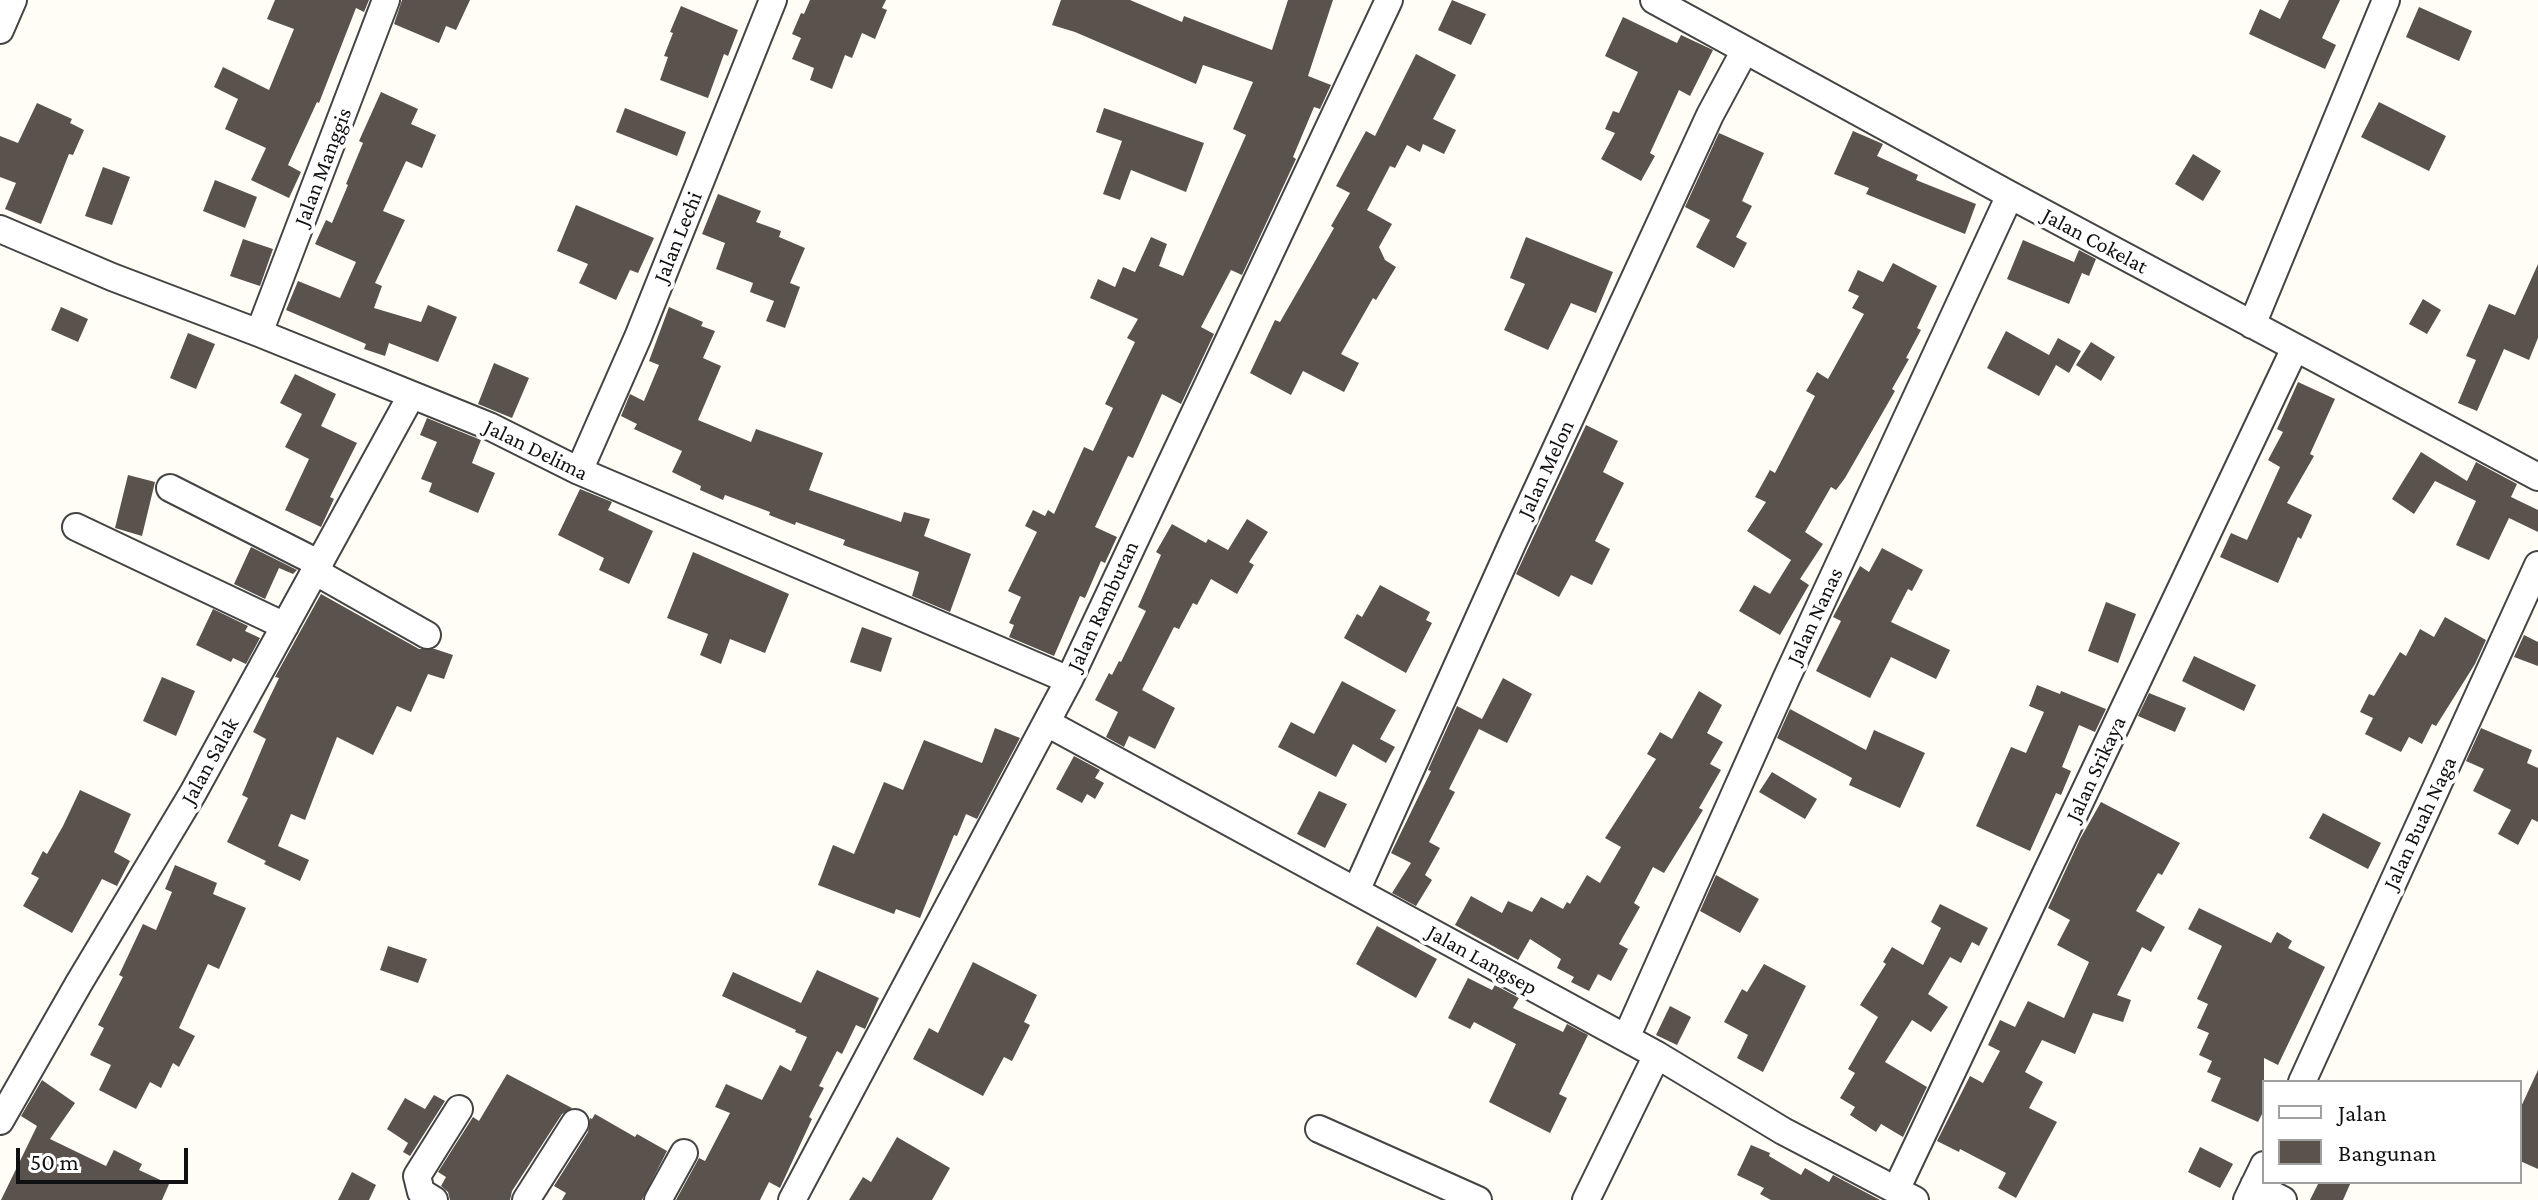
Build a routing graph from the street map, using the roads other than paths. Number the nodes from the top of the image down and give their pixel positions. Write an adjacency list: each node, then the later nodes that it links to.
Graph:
1 (13, 0): 7 (street)
2 (386, 0): 12 (street, Jalan Manggis)
3 (773, 0): 15 (street, Jalan Lechi)
4 (1389, 0): 23 (street, Jalan Rambutan)
5 (1654, 0): 8 (street, Jalan Cokelat)
6 (2386, 0): 11 (street)
7 (0, 30)
8 (1745, 50): 9 (street, Jalan Cokelat); 25 (street, Jalan Melon)
9 (2010, 195): 11 (street, Jalan Cokelat); 26 (street, Jalan Nanas)
10 (0, 229): 12 (street, Jalan Delima)
11 (2252, 325): 13 (street, Jalan Cokelat)
12 (259, 333): 14 (street, Jalan Delima)
13 (2295, 348): 16 (street, Jalan Cokelat); 35 (street, Jalan Srikaya)
14 (411, 396): 15 (street, Jalan Delima); 20 (street, Jalan Salak)
15 (579, 471): 23 (street, Jalan Delima)
16 (2538, 477)
17 (170, 488): 20 (street)
18 (76, 527): 21 (street)
19 (2538, 565): 28 (street, Jalan Buah Naga)
20 (318, 568): 21 (street, Jalan Salak); 22 (street)
21 (285, 626): 30 (street, Jalan Salak)
22 (427, 635)
23 (1069, 680): 24 (street, Jalan Rambutan)
24 (1047, 723): 25 (street, Jalan Langsep); 39 (street, Jalan Rambutan)
25 (1356, 891): 26 (street, Jalan Langsep)
26 (1626, 1038): 27 (street, Jalan Langsep)
27 (1657, 1055): 35 (street, Jalan Langsep); 41 (street)
28 (2303, 1080)
29 (459, 1109): 36 (street)
30 (0, 1121)
31 (575, 1123): 37 (street)
32 (1319, 1129): 40 (street)
33 (684, 1153): 38 (street)
34 (2255, 1184): 42 (street)
35 (1905, 1195)
36 (434, 1200)
37 (526, 1200)
38 (658, 1200)
39 (792, 1200)
40 (1478, 1200)
41 (1586, 1200)
42 (2283, 1200)

